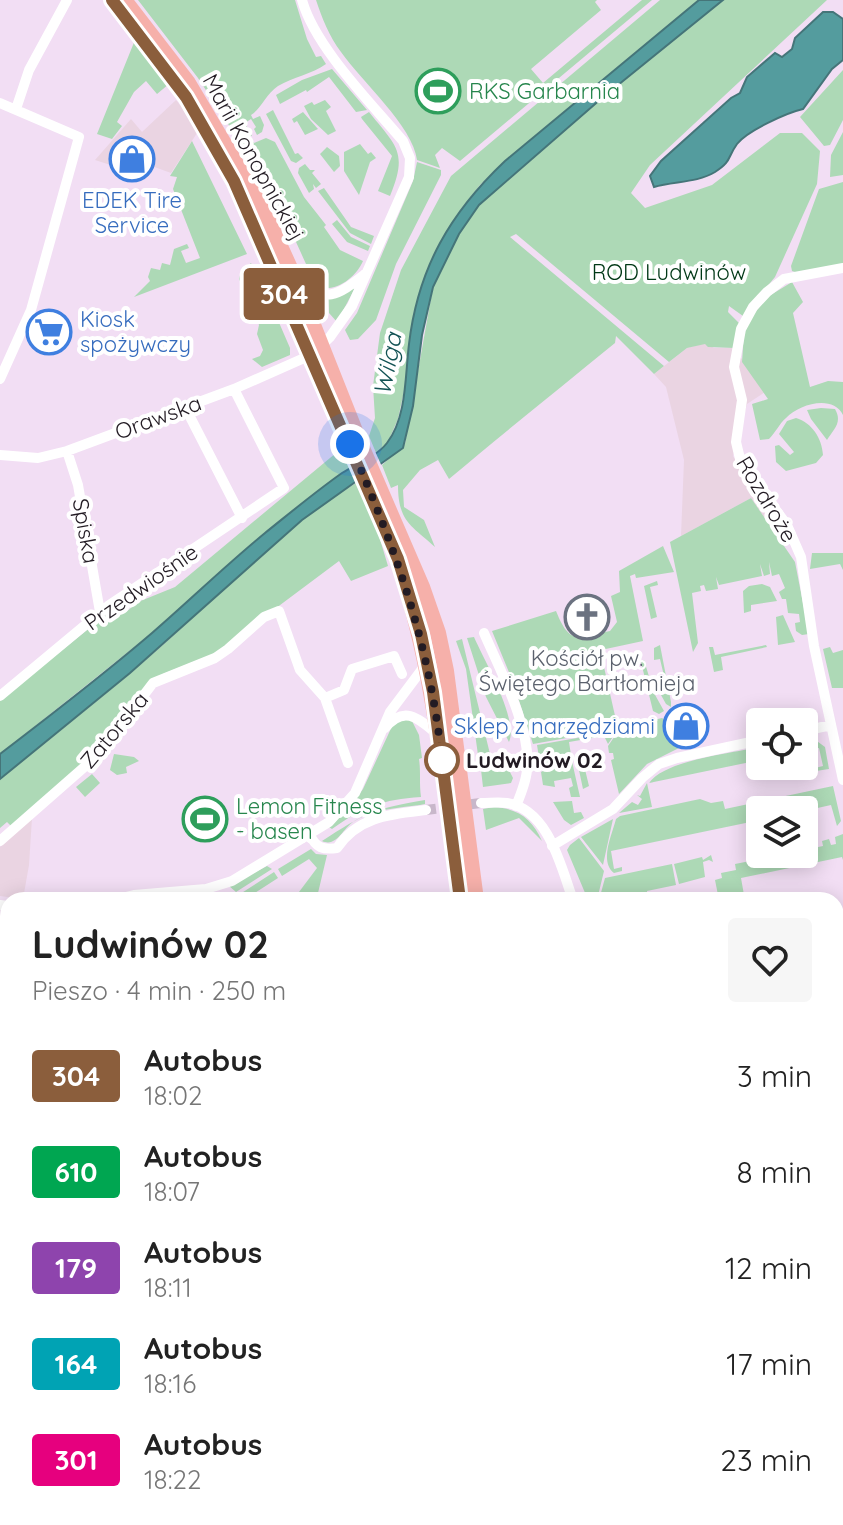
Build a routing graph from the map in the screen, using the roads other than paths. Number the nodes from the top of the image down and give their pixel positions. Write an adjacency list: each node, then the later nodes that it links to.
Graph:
1 (67, 0): 6 (street)
2 (112, 0): 10 (main road, Marii Konopnickiej)
3 (124, 0): 9 (main road, Marii Konopnickiej)
4 (302, 0): 8 (street)
5 (0, 103): 6 (street)
6 (16, 109): 11 (street)
7 (843, 268): 24 (street, Rozdroże)
8 (367, 273): 9 (street); 10 (street)
9 (294, 277): 10 (main road, Marii Konopnickiej)
10 (317, 350): 12 (street, Orawska); 16 (main road, Marii Konopnickiej)
11 (0, 379)
12 (234, 389): 13 (street, Orawska); 17 (street, Przedwiośnie)
13 (185, 407): 14 (street, Orawska); 17 (street)
14 (67, 451): 15 (street, Orawska); 18 (street, Spiska)
15 (0, 455)
16 (378, 497): 20 (main road, Marii Konopnickiej); 39 (main road, Marii Konopnickiej)
17 (242, 518): 18 (street, Przedwiośnie)
18 (100, 612): 22 (street, Przedwiośnie)
19 (484, 633): 32 (street)
20 (427, 662): 26 (main road, Marii Konopnickiej); 27 (street)
21 (402, 674): 23 (street)
22 (0, 696)
23 (325, 698): 29 (street); 35 (street, Zatorska)
24 (831, 725): 25 (street); 30 (street, Rozdroże)
25 (818, 728)
26 (439, 736): 27 (street); 38 (main road, Marii Konopnickiej)
27 (379, 737): 34 (street)
28 (746, 743): 36 (street)
29 (348, 763)
30 (843, 780)
31 (481, 803): 32 (street)
32 (516, 806): 36 (street)
33 (426, 810): 34 (street)
34 (310, 835): 37 (street)
35 (0, 841)
36 (552, 846): 40 (street)
37 (171, 892)
38 (459, 892)
39 (475, 892)
40 (570, 892)

